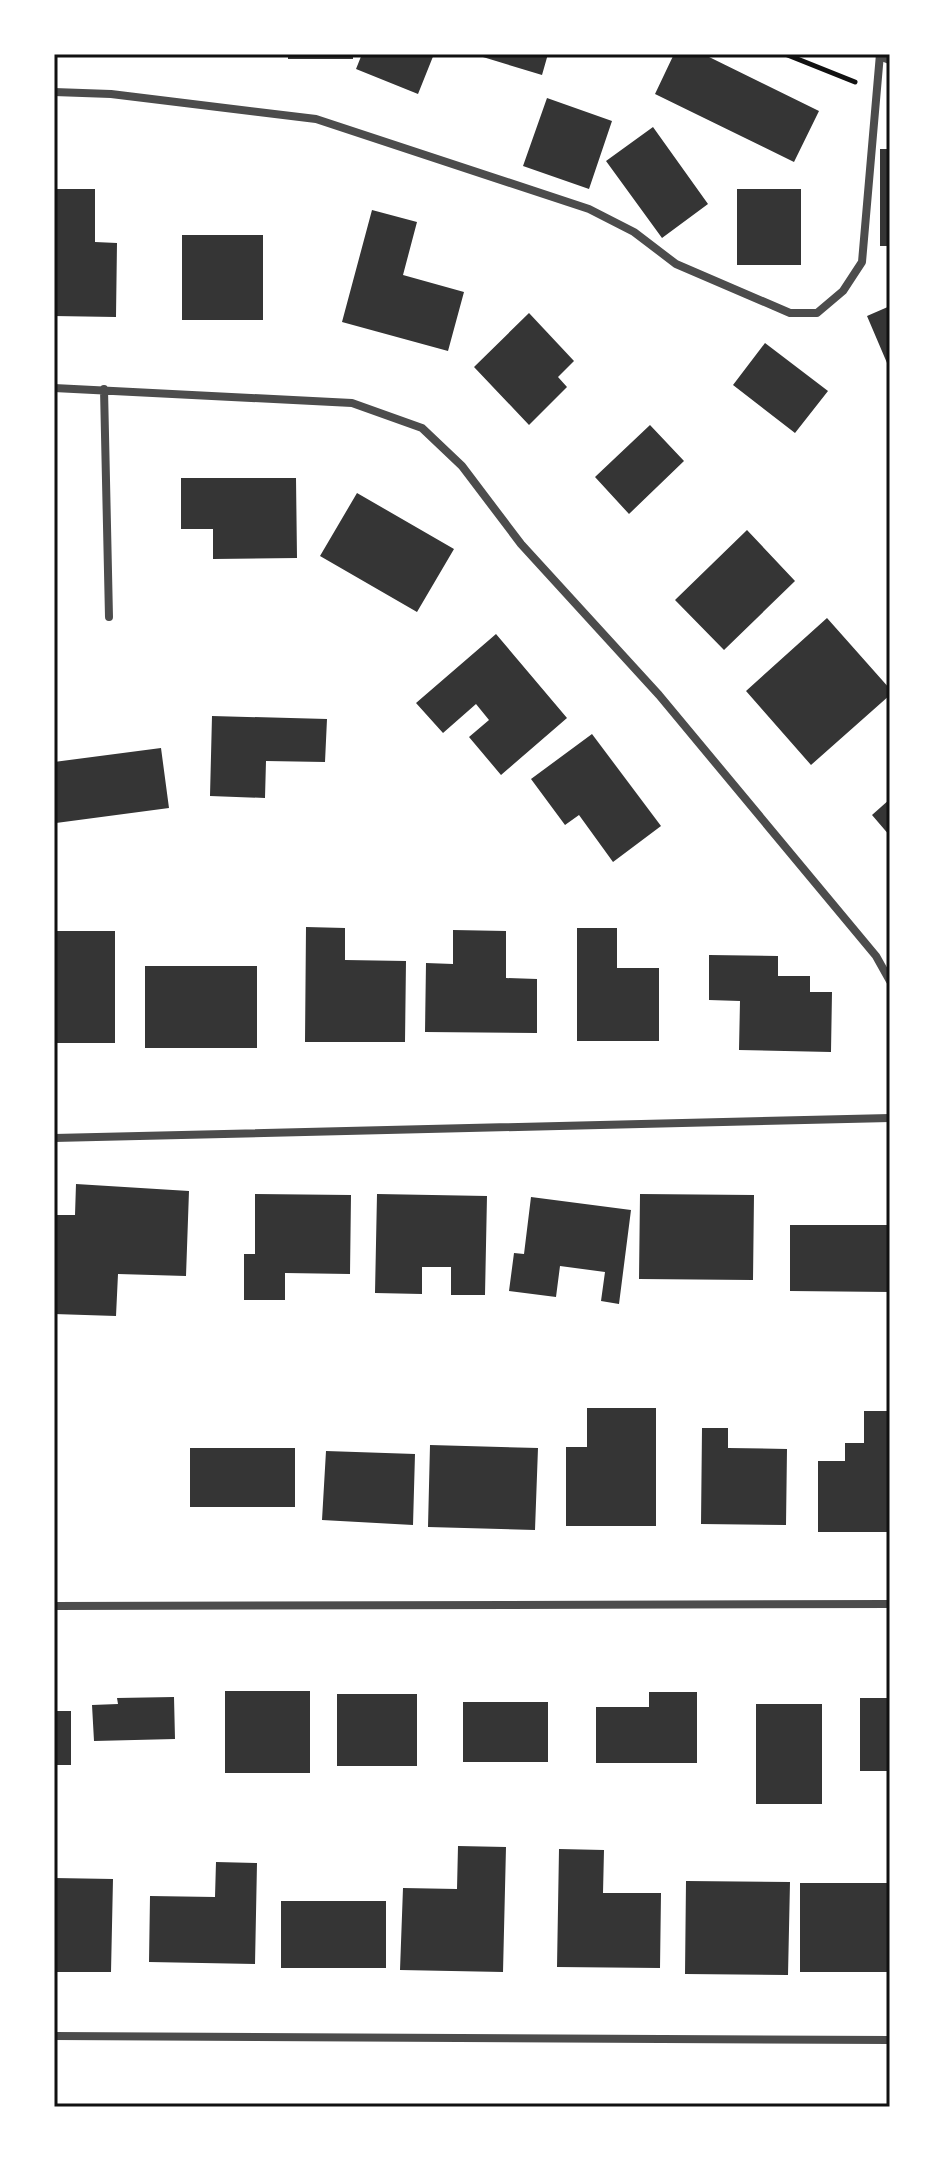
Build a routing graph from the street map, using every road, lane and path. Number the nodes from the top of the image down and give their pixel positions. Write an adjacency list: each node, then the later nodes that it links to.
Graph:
1 (785, 54): 4 (path)
2 (881, 54): 3 (street); 5 (street)
3 (890, 57)
4 (855, 82)
5 (54, 92)
6 (54, 388): 7 (street)
7 (104, 389): 8 (street); 9 (street)
8 (109, 617)
9 (890, 981)
10 (890, 1118): 11 (street)
11 (54, 1138)
12 (890, 1604): 13 (street)
13 (54, 1606)
14 (54, 2036): 15 (street)
15 (890, 2040)

